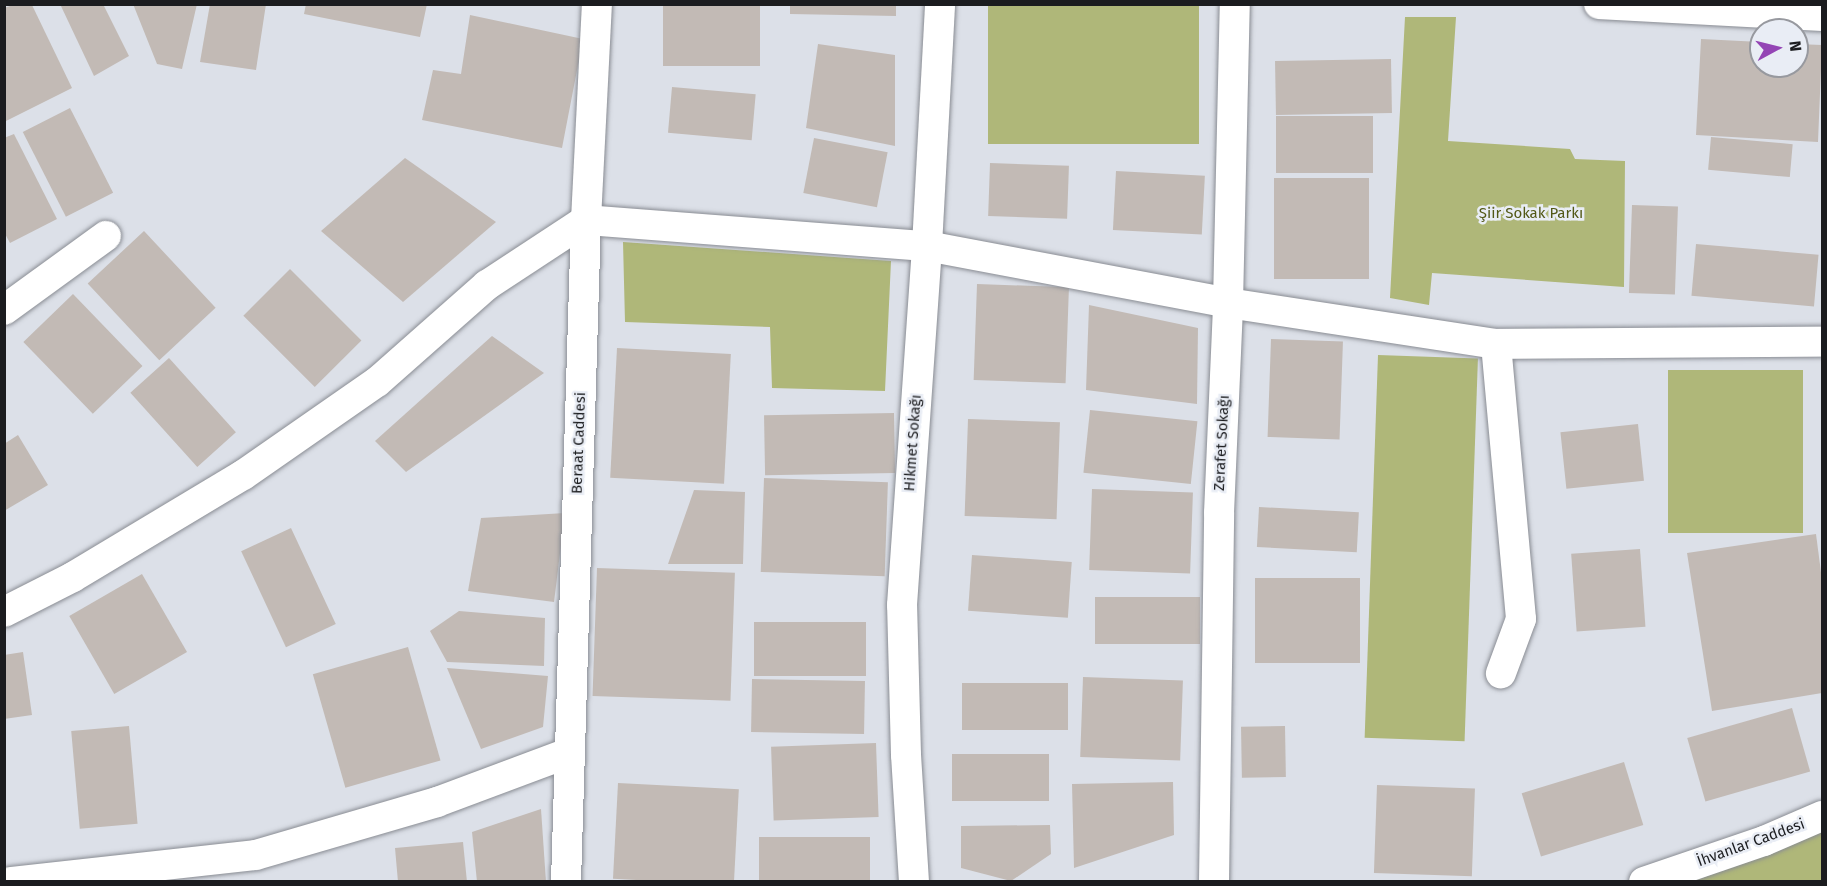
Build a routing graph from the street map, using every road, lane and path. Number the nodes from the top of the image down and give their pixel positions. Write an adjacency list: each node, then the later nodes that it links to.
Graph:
1 (597, 4): 6 (street, Beraat Caddesi)
2 (940, 4): 8 (street, Hikmet Sokağı)
3 (1235, 4): 9 (street, Zerafet Sokağı)
4 (1599, 4): 5 (street)
5 (1822, 16)
6 (586, 220): 8 (street); 13 (street); 15 (street, Beraat Caddesi)
7 (106, 236): 10 (street)
8 (927, 246): 9 (street); 19 (street, Hikmet Sokağı)
9 (1228, 303): 12 (street); 20 (street, Zerafet Sokağı)
10 (4, 310)
11 (1822, 342): 12 (street)
12 (1496, 344): 14 (street)
13 (4, 612)
14 (1501, 673)
15 (568, 753): 17 (street); 18 (street, Beraat Caddesi)
16 (1822, 816): 21 (street, İhvanlar Caddesi)
17 (11, 882)
18 (566, 882)
19 (914, 882)
20 (1214, 882)
21 (1644, 882)

